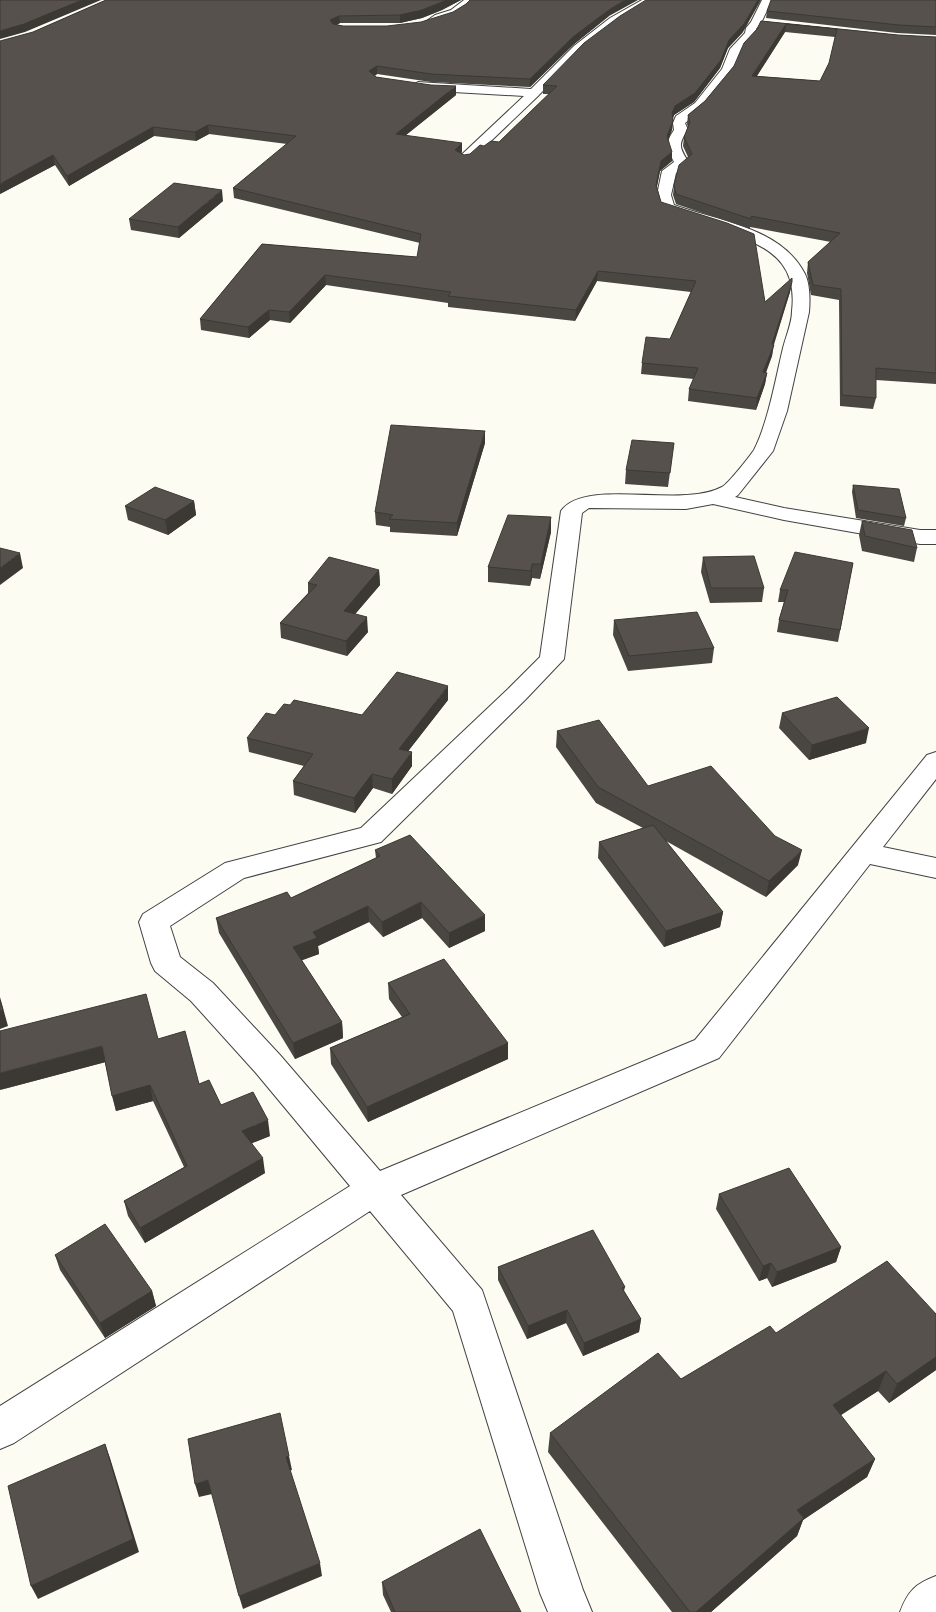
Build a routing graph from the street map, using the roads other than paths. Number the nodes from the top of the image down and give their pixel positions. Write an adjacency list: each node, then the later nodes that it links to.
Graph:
1 (471, 0): 4 (street)
2 (650, 0): 6 (street)
3 (767, 0): 8 (street)
4 (421, 26)
5 (410, 85): 6 (street)
6 (534, 93): 7 (street)
7 (464, 159)
8 (713, 498): 9 (street); 13 (street)
9 (936, 537)
10 (936, 761): 11 (street)
11 (863, 853): 12 (street); 13 (street)
12 (936, 868)
13 (374, 1190): 14 (street); 16 (street)
14 (0, 1429)
15 (936, 1598): 17 (street)
16 (570, 1612)
17 (922, 1612)

